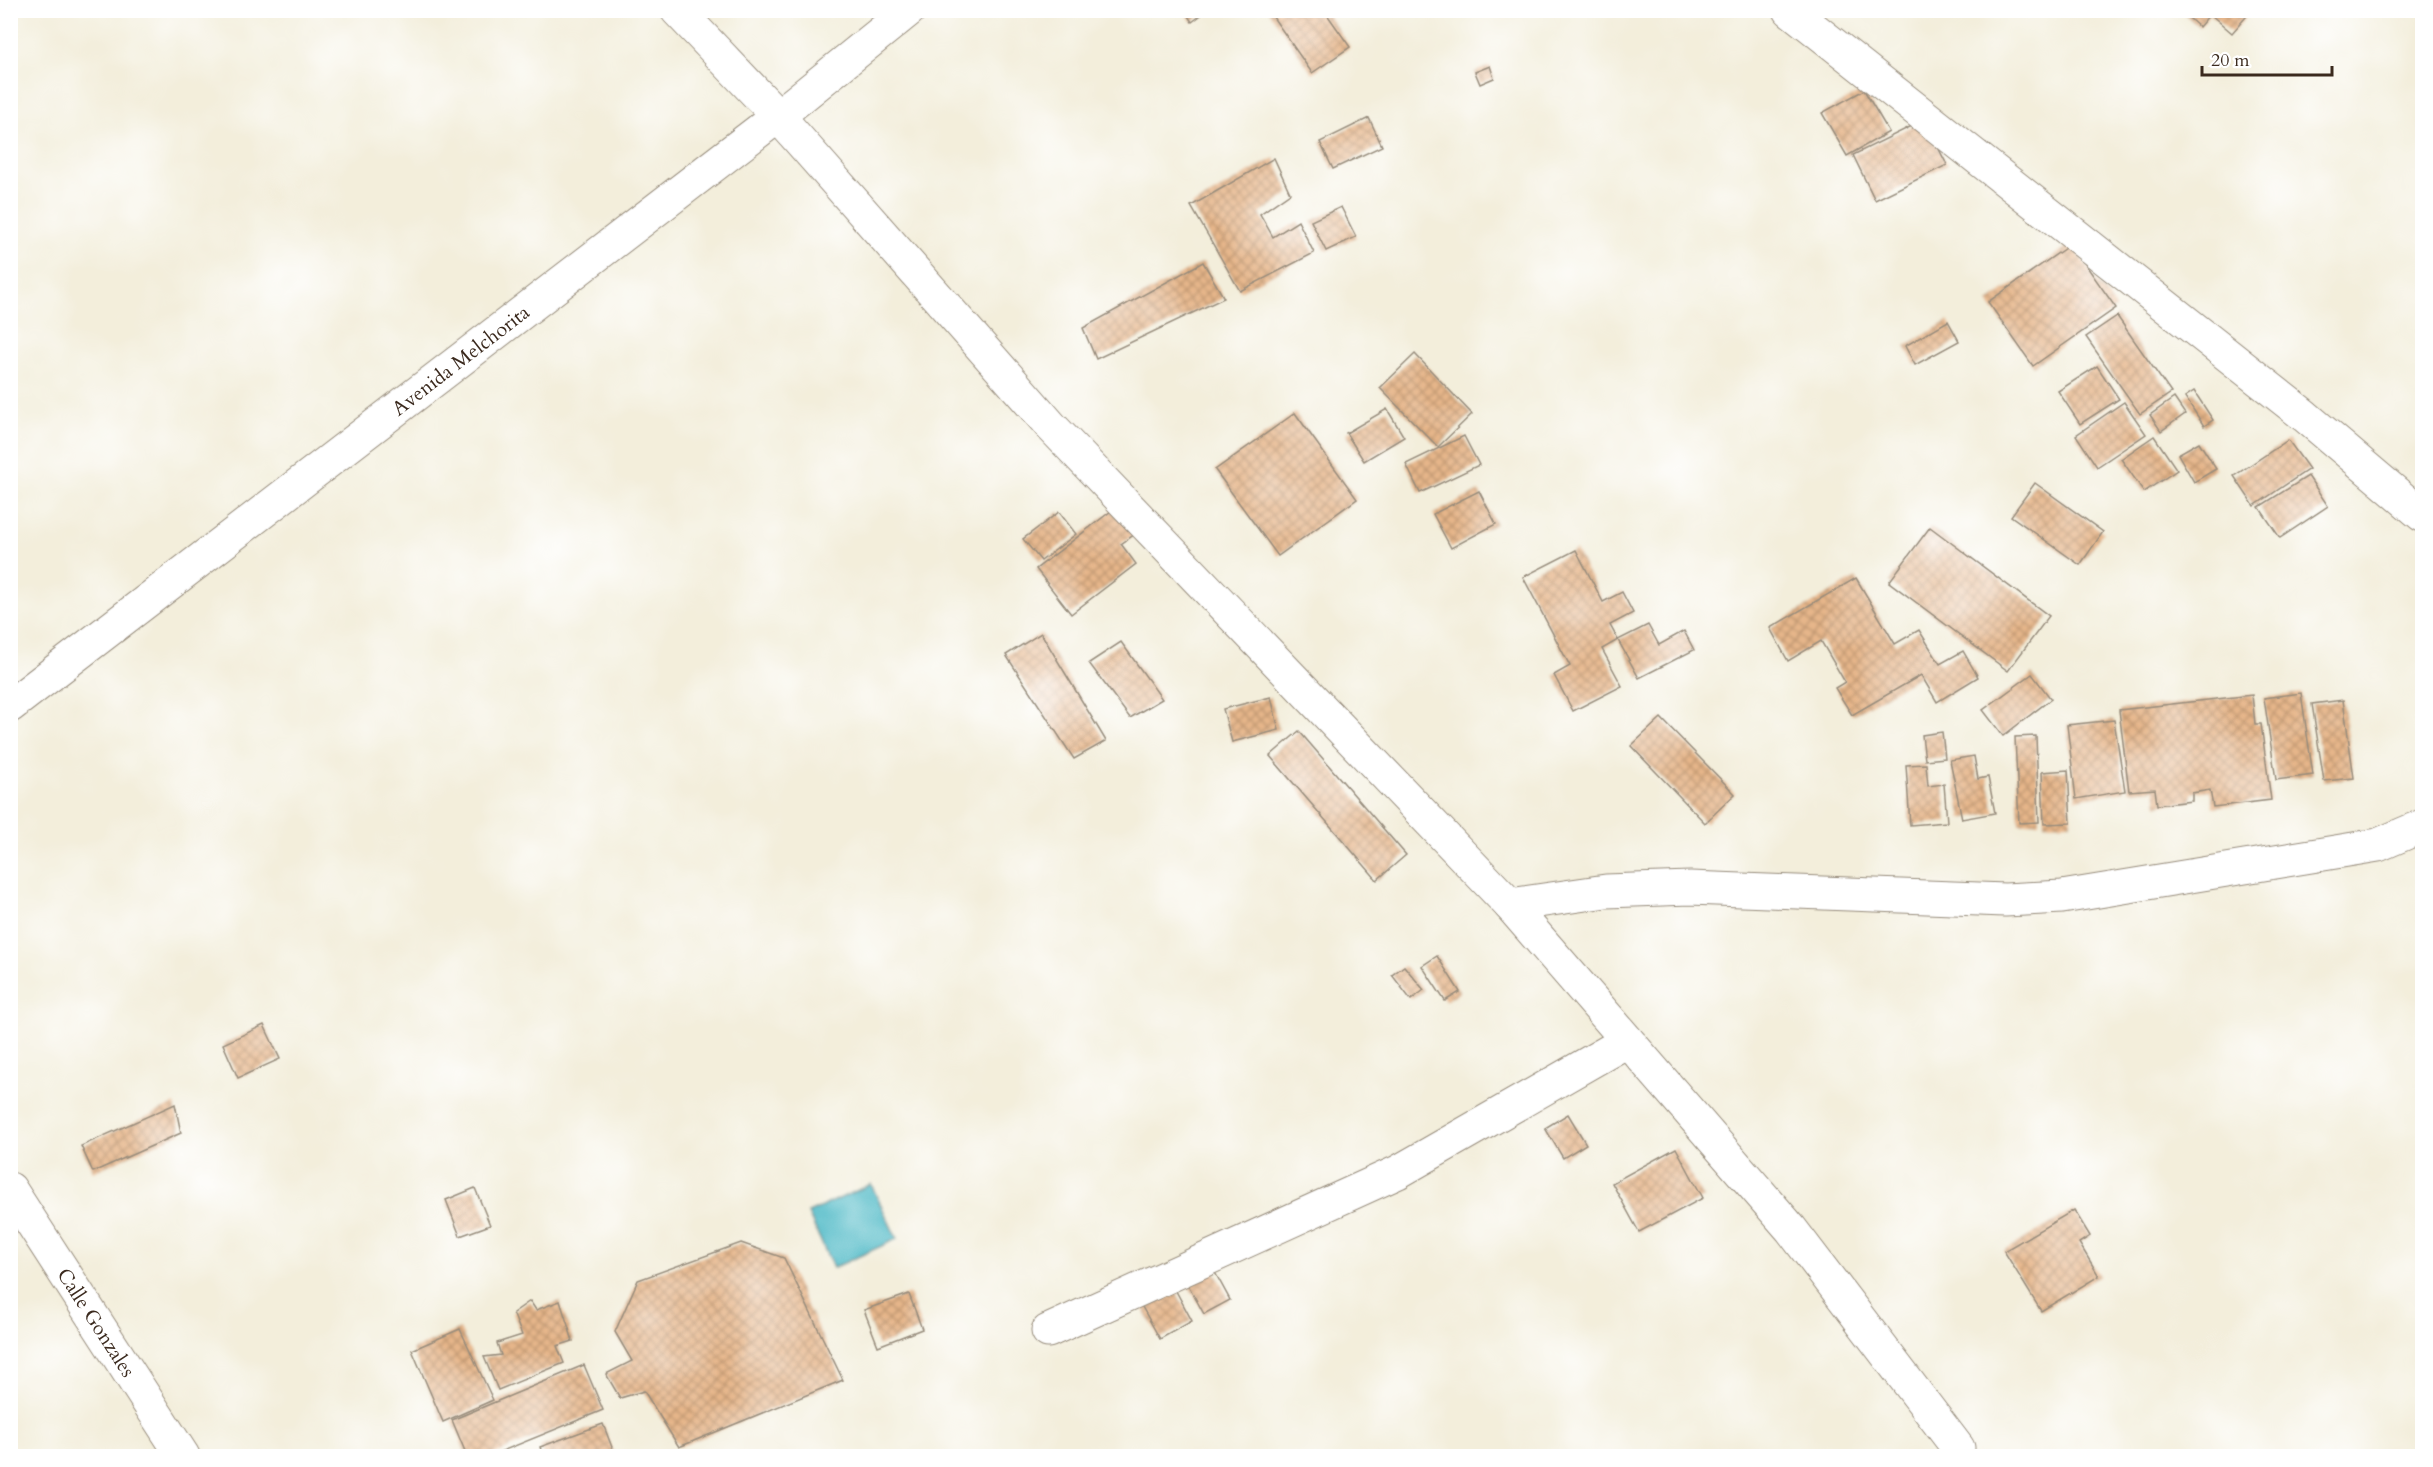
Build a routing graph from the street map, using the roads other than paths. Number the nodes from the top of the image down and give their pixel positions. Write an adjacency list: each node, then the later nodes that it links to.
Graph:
1 (677, 10): 4 (street)
2 (909, 10): 4 (street, Avenida Melchorita)
3 (1790, 10): 5 (street)
4 (778, 116): 6 (street, Avenida Melchorita); 8 (street)
5 (2422, 515)
6 (10, 706)
7 (2422, 826): 8 (street)
8 (1510, 905): 9 (street)
9 (1627, 1041): 11 (street); 12 (street)
10 (10, 1189): 13 (street, Calle Gonzales)
11 (1048, 1330)
12 (1958, 1448)
13 (183, 1456)

